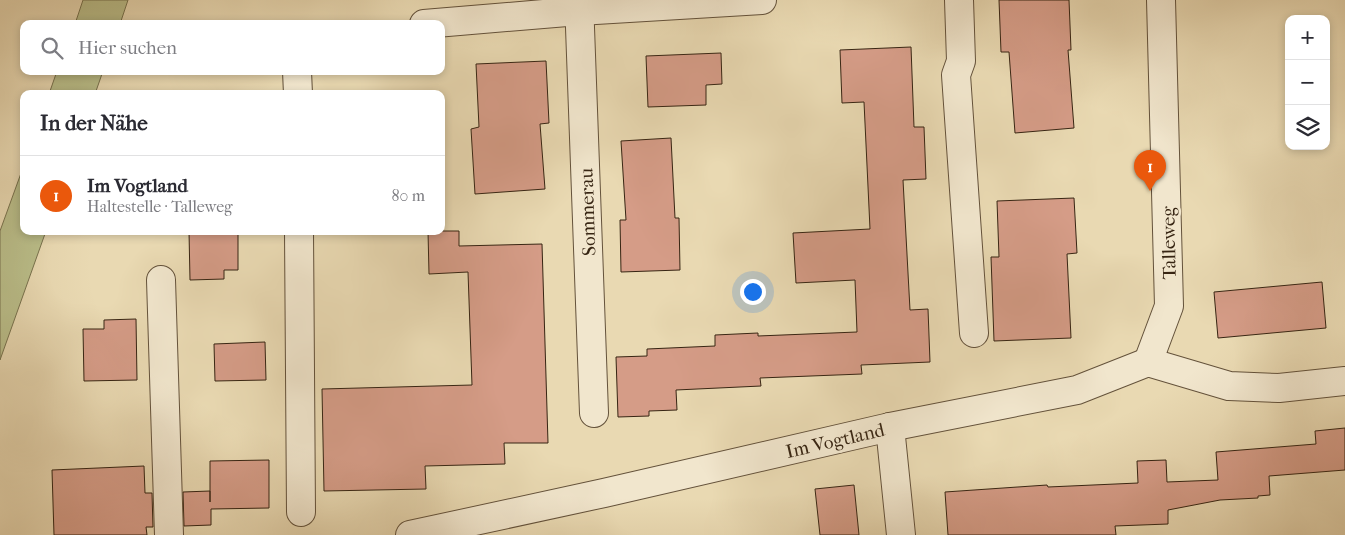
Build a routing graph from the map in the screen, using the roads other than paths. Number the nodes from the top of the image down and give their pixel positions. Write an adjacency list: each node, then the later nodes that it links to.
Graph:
1 (762, 0): 4 (street)
2 (959, 0): 10 (street)
3 (1161, 0): 11 (street, Talleweg)
4 (579, 6): 5 (street); 13 (street, Sommerau)
5 (445, 22)
6 (297, 75): 7 (street)
7 (298, 90)
8 (299, 235): 15 (street)
9 (161, 280): 17 (street)
10 (974, 333)
11 (1148, 362): 12 (street); 14 (street, Im Vogtland)
12 (1345, 381)
13 (594, 414)
14 (890, 427): 16 (street, Im Vogtland); 19 (street)
15 (301, 512)
16 (443, 531): 18 (street, Im Vogtland)
17 (169, 535)
18 (410, 535)
19 (902, 535)

